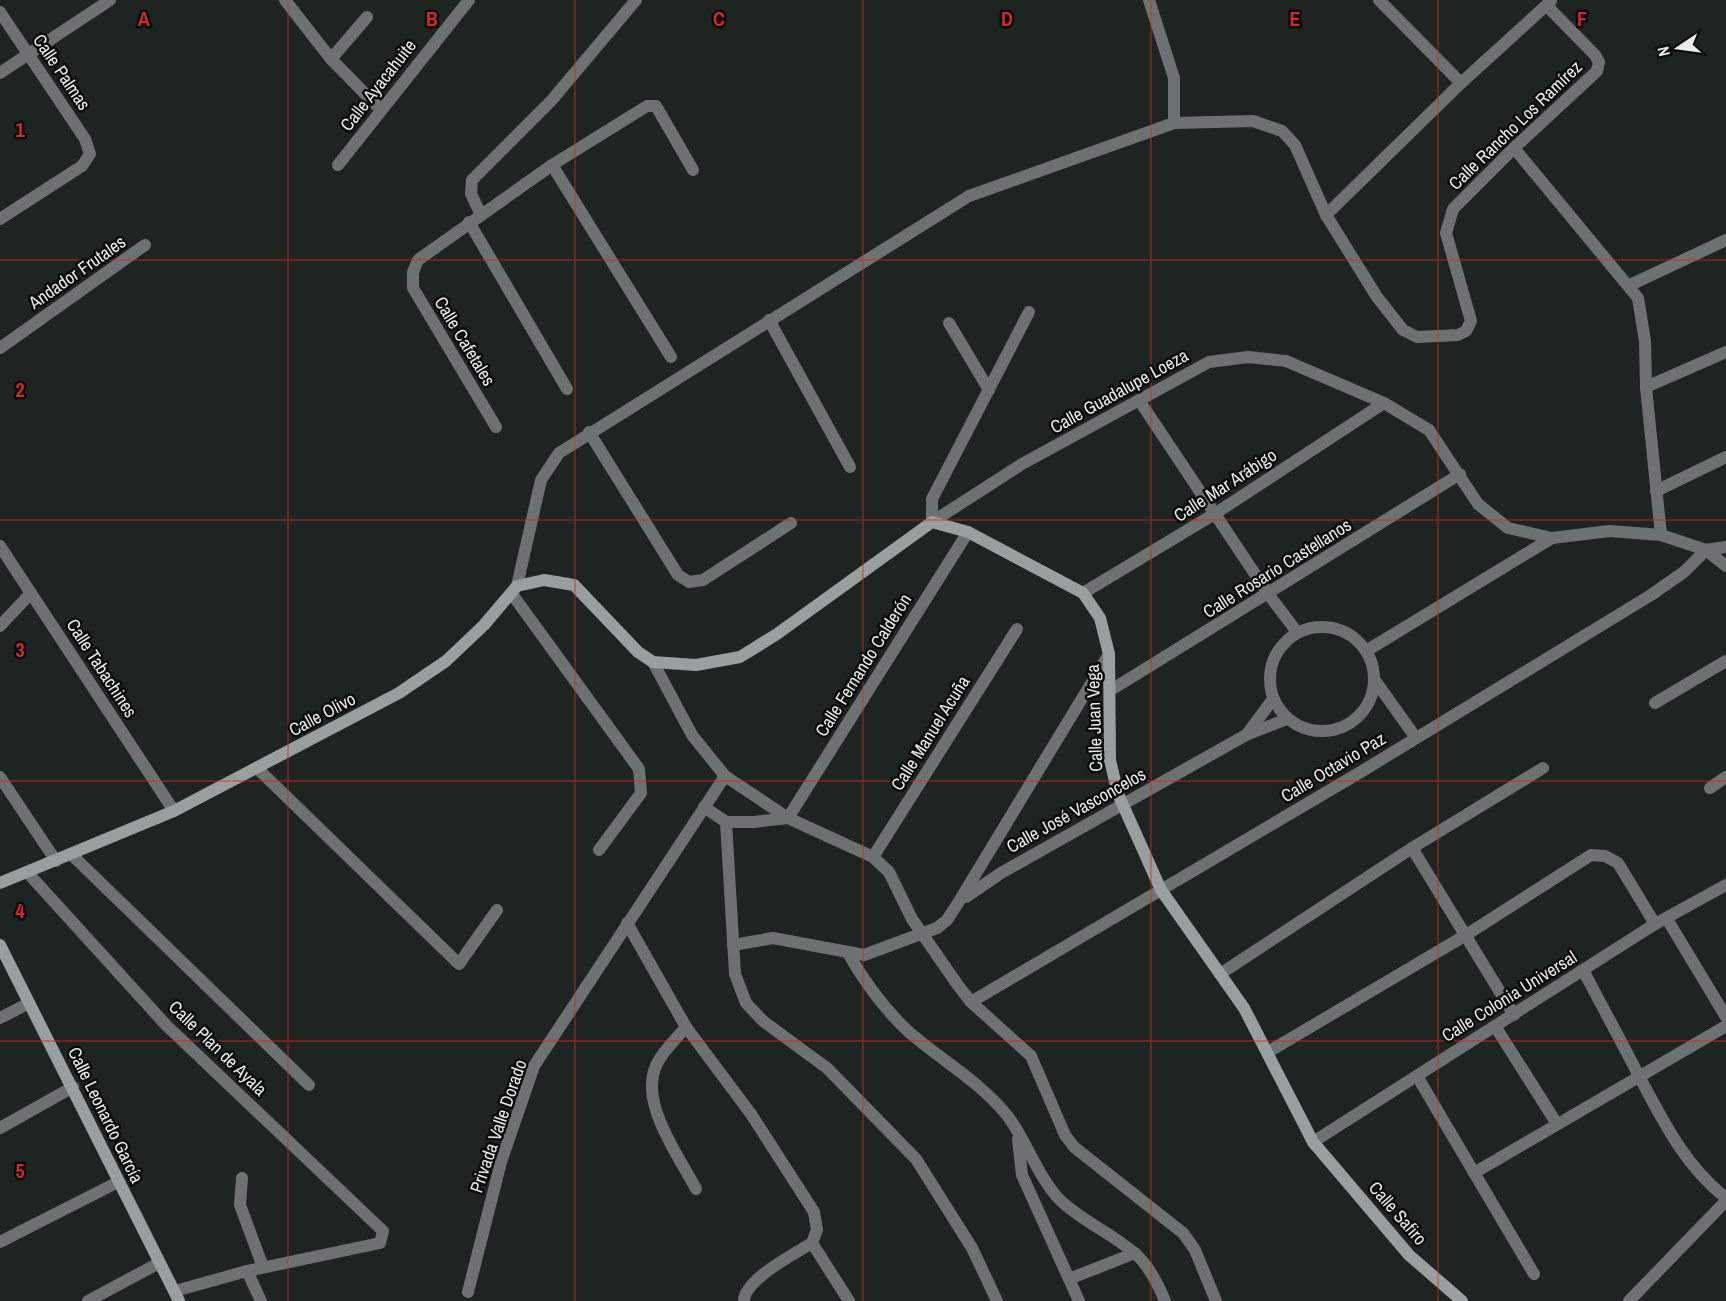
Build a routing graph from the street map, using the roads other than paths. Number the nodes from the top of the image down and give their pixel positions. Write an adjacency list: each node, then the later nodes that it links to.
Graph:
1 (110, 0): 10 (street)
2 (285, 0): 11 (street)
3 (469, 0): 14 (street, Calle Ayacahuite)
4 (636, 0): 20 (street)
5 (1149, 0): 15 (street)
6 (1379, 0): 13 (street)
7 (1550, 3): 13 (street); 16 (street, Calle Rancho Los Ramírez)
8 (0, 12): 10 (street, Calle Palmas)
9 (367, 17): 11 (street)
10 (28, 54): 12 (street); 22 (street, Calle Palmas)
11 (331, 59): 14 (street)
12 (0, 73)
13 (1461, 83): 21 (street)
14 (381, 110): 17 (street, Calle Ayacahuite)
15 (1174, 123): 21 (street); 28 (street)
16 (1514, 148): 21 (street, Calle Rancho Los Ramírez); 26 (street)
17 (338, 165)
18 (552, 165): 19 (street); 20 (street); 32 (street)
19 (693, 170)
20 (481, 215): 23 (street)
21 (1326, 215)
22 (0, 219)
23 (469, 222): 34 (street); 38 (street, Calle Cafetales)
24 (1726, 240): 26 (street)
25 (145, 245): 30 (street, Andador Frutales)
26 (1630, 285): 33 (street)
27 (1029, 312): 35 (street)
28 (768, 320): 39 (street); 41 (street)
29 (949, 323): 35 (street)
30 (0, 348)
31 (1726, 352): 33 (street)
32 (671, 357)
33 (1646, 387): 43 (street)
34 (567, 389)
35 (989, 390): 45 (street)
36 (1139, 400): 37 (street, Calle Guadalupe Loeza); 44 (street); 45 (street, Calle Guadalupe Loeza)
37 (1384, 403): 42 (street, Calle Guadalupe Loeza); 44 (street, Calle Mar Arábigo)
38 (496, 427)
39 (589, 432): 46 (street); 54 (street)
40 (1726, 456): 43 (street)
41 (850, 467)
42 (1460, 474): 49 (street, Calle Guadalupe Loeza); 57 (street, Calle Rosario Castellanos)
43 (1656, 491): 48 (street)
44 (1216, 513): 56 (street, Calle Mar Arábigo); 57 (street)
45 (932, 522): 47 (street, Calle Juan Vega); 64 (street)
46 (791, 523)
47 (968, 532): 56 (street, Calle Juan Vega); 81 (street, Calle Fernando Calderón)
48 (1661, 535): 49 (street, Calle Guadalupe Loeza); 52 (street, Calle Guadalupe Loeza)
49 (1552, 538): 61 (street)
50 (0, 546): 55 (street, Calle Tabachines)
51 (1726, 547): 52 (street)
52 (1706, 550): 53 (street); 71 (street, Calle Octavio Paz)
53 (1726, 566)
54 (514, 590): 64 (street); 73 (street, Calle Olivo); 84 (street)
55 (31, 593): 58 (street); 80 (street, Calle Tabachines)
56 (1083, 593): 62 (street, Calle Juan Vega)
57 (1269, 595): 60 (street); 66 (street, Calle Rosario Castellanos)
58 (0, 626)
59 (1017, 629): 86 (street, Calle Manuel Acuña)
60 (1298, 632): 61 (street); 67 (street)
61 (1366, 651): 65 (street)
62 (1109, 654): 66 (street, Calle Juan Vega); 92 (street)
63 (1726, 661): 68 (street)
64 (653, 662): 74 (street)
65 (1374, 679): 69 (street); 71 (street)
66 (1111, 690): 78 (street, Calle Juan Vega)
67 (1273, 699): 69 (street); 70 (street, Calle José Vasconcelos)
68 (1654, 703)
69 (1287, 719): 70 (street, Calle José Vasconcelos)
70 (1246, 735): 78 (street, Calle José Vasconcelos)
71 (1416, 738): 91 (street, Calle Octavio Paz)
72 (1543, 768): 83 (street)
73 (258, 769): 80 (street, Calle Olivo); 93 (street)
74 (724, 776): 79 (street, Privada Valle Dorado); 81 (street)
75 (0, 777): 87 (street)
76 (1726, 777): 77 (street)
77 (1710, 788)
78 (1123, 806): 91 (street, Calle Juan Vega); 92 (street, Calle José Vasconcelos)
79 (704, 807): 82 (street); 95 (street, Privada Valle Dorado)
80 (174, 811): 85 (street, Calle Olivo)
81 (788, 818): 82 (street); 86 (street)
82 (726, 822): 99 (street)
83 (1412, 848): 97 (street); 102 (street)
84 (599, 849)
85 (72, 855): 87 (street, Calle Olivo); 114 (street)
86 (873, 857): 96 (street)
87 (56, 861): 88 (street, Calle Olivo)
88 (27, 872): 89 (street, Calle Olivo); 129 (street, Calle Plan de Ayala)
89 (0, 883)
90 (1726, 885): 94 (street, Calle Colonia Universal)
91 (1161, 890): 102 (street, Calle Juan Vega); 103 (street, Calle Octavio Paz)
92 (958, 903): 96 (street)
93 (497, 910)
94 (1661, 922): 97 (street); 101 (street, Calle Colonia Universal); 106 (street)
95 (627, 923): 110 (street); 133 (street, Privada Valle Dorado)
96 (924, 935): 100 (street); 103 (street)
97 (1466, 935): 105 (street); 111 (street)
98 (0, 945): 104 (street, Calle Leonardo García)
99 (733, 945): 100 (street); 139 (street)
100 (848, 953): 118 (street)
101 (1583, 970): 105 (street, Calle Colonia Universal); 113 (street)
102 (1220, 974): 111 (street, Calle Juan Vega)
103 (971, 1002): 142 (street)
104 (29, 1003): 107 (street); 115 (street, Calle Leonardo García)
105 (1514, 1014): 108 (street, Calle Colonia Universal)
106 (1726, 1017)
107 (0, 1018)
108 (1495, 1026): 112 (street, Calle Colonia Universal); 116 (street)
109 (1726, 1026): 113 (street)
110 (686, 1028): 123 (street); 126 (street)
111 (1268, 1052): 119 (street, Calle Juan Vega)
112 (1417, 1076): 119 (street, Calle Colonia Universal); 120 (street)
113 (1640, 1076): 116 (street); 124 (street)
114 (309, 1085)
115 (73, 1087): 117 (street); 122 (street, Calle Leonardo García)
116 (1557, 1124): 120 (street)
117 (0, 1128)
118 (1018, 1135): 127 (street); 132 (street)
119 (1313, 1142): 143 (street, Calle Safiro)
120 (1474, 1173): 131 (street)
121 (242, 1178): 129 (street)
122 (118, 1182): 125 (street); 128 (street, Calle Leonardo García)
123 (696, 1189)
124 (1726, 1200): 144 (street)
125 (0, 1242)
126 (812, 1243): 137 (street); 138 (street)
127 (1135, 1252): 132 (street); 141 (street)
128 (159, 1263): 134 (street, Calle Leonardo García); 135 (street)
129 (263, 1268): 130 (street)
130 (247, 1271): 134 (street); 136 (street)
131 (1534, 1274)
132 (1069, 1279): 140 (street)
133 (468, 1292)
134 (177, 1296)
135 (88, 1301)
136 (261, 1301)
137 (744, 1301)
138 (849, 1301)
139 (997, 1301)
140 (1079, 1301)
141 (1164, 1301)
142 (1216, 1301)
143 (1462, 1301)
144 (1629, 1301)

